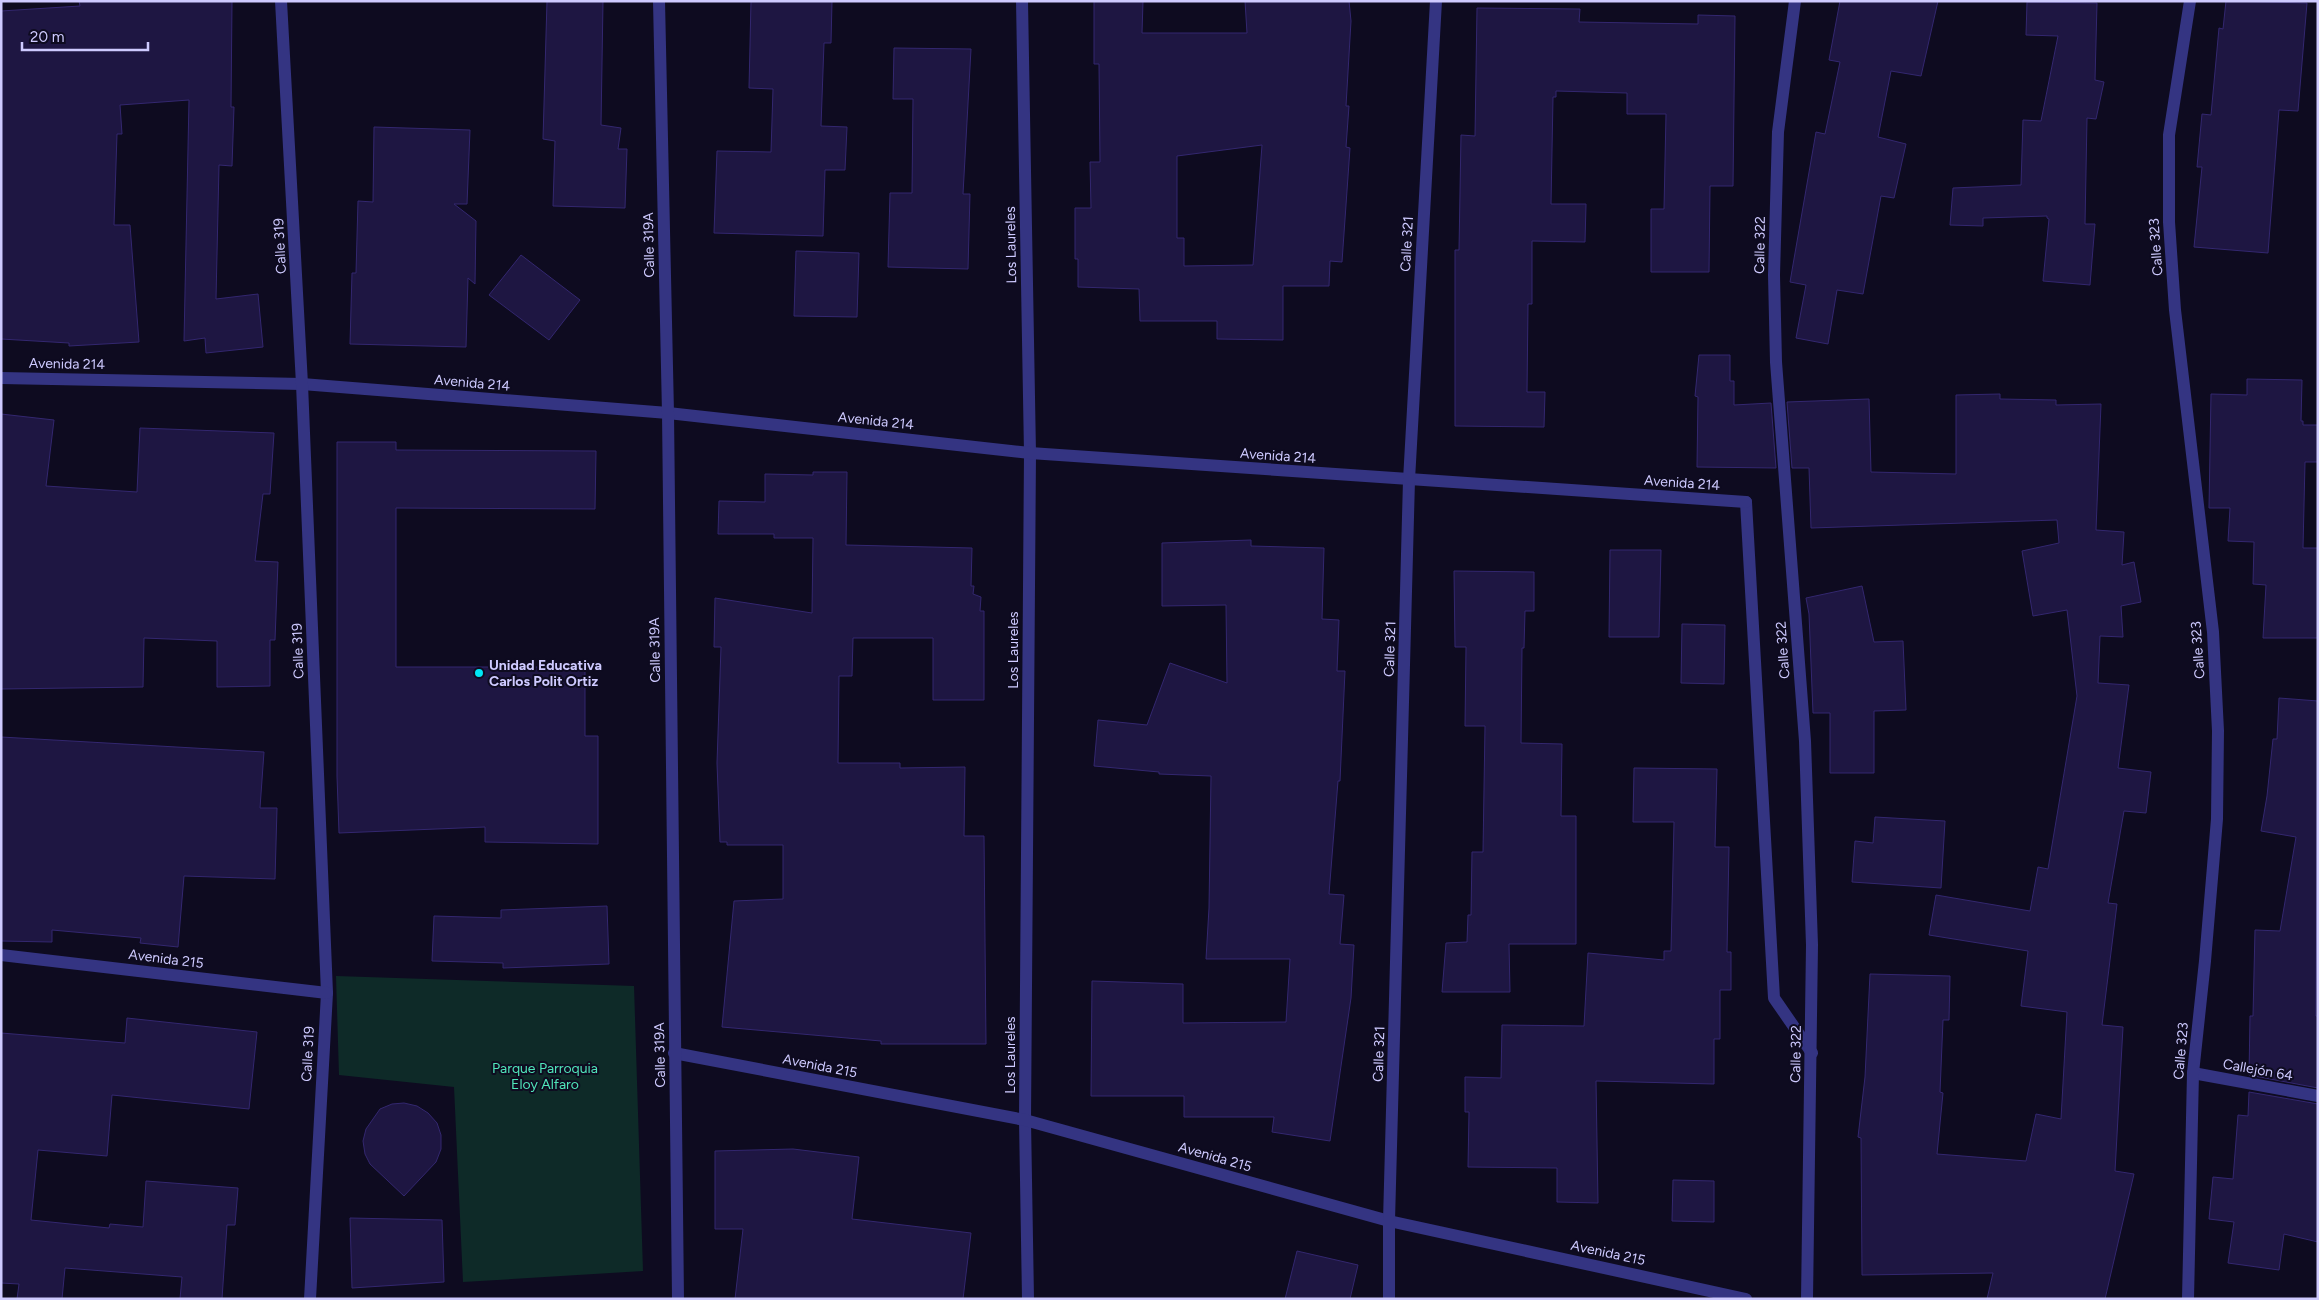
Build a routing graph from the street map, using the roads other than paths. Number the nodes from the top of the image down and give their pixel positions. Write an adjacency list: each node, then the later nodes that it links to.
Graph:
1 (281, 1): 8 (street, Calle 319)
2 (658, 1): 9 (street, Calle 319A)
3 (1022, 1): 10 (street, Los Laureles)
4 (1436, 1): 11 (street, Calle 321)
5 (1795, 1): 14 (street, Calle 322)
6 (2190, 1): 16 (street, Calle 323)
7 (1, 378): 8 (street, Avenida 214)
8 (302, 384): 9 (street, Avenida 214); 13 (street, Calle 319)
9 (668, 413): 10 (street, Avenida 214); 15 (street, Calle 319A)
10 (1030, 453): 11 (street, Avenida 214); 18 (street, Los Laureles)
11 (1410, 480): 14 (street, Avenida 214); 19 (street, Calle 321)
12 (1, 955): 13 (street, Avenida 215)
13 (327, 993): 20 (street, Calle 319)
14 (1812, 1053): 25 (street, Calle 322)
15 (674, 1054): 18 (street, Avenida 215); 21 (street, Calle 319A)
16 (2193, 1073): 17 (street, Callejón 64); 26 (street, Calle 323)
17 (2318, 1096)
18 (1025, 1120): 19 (street, Avenida 215); 22 (street, Los Laureles)
19 (1389, 1221): 23 (street, Calle 321); 24 (street, Avenida 215)
20 (310, 1299)
21 (678, 1299)
22 (1028, 1299)
23 (1389, 1299)
24 (1746, 1299)
25 (1807, 1299)
26 (2188, 1299)

